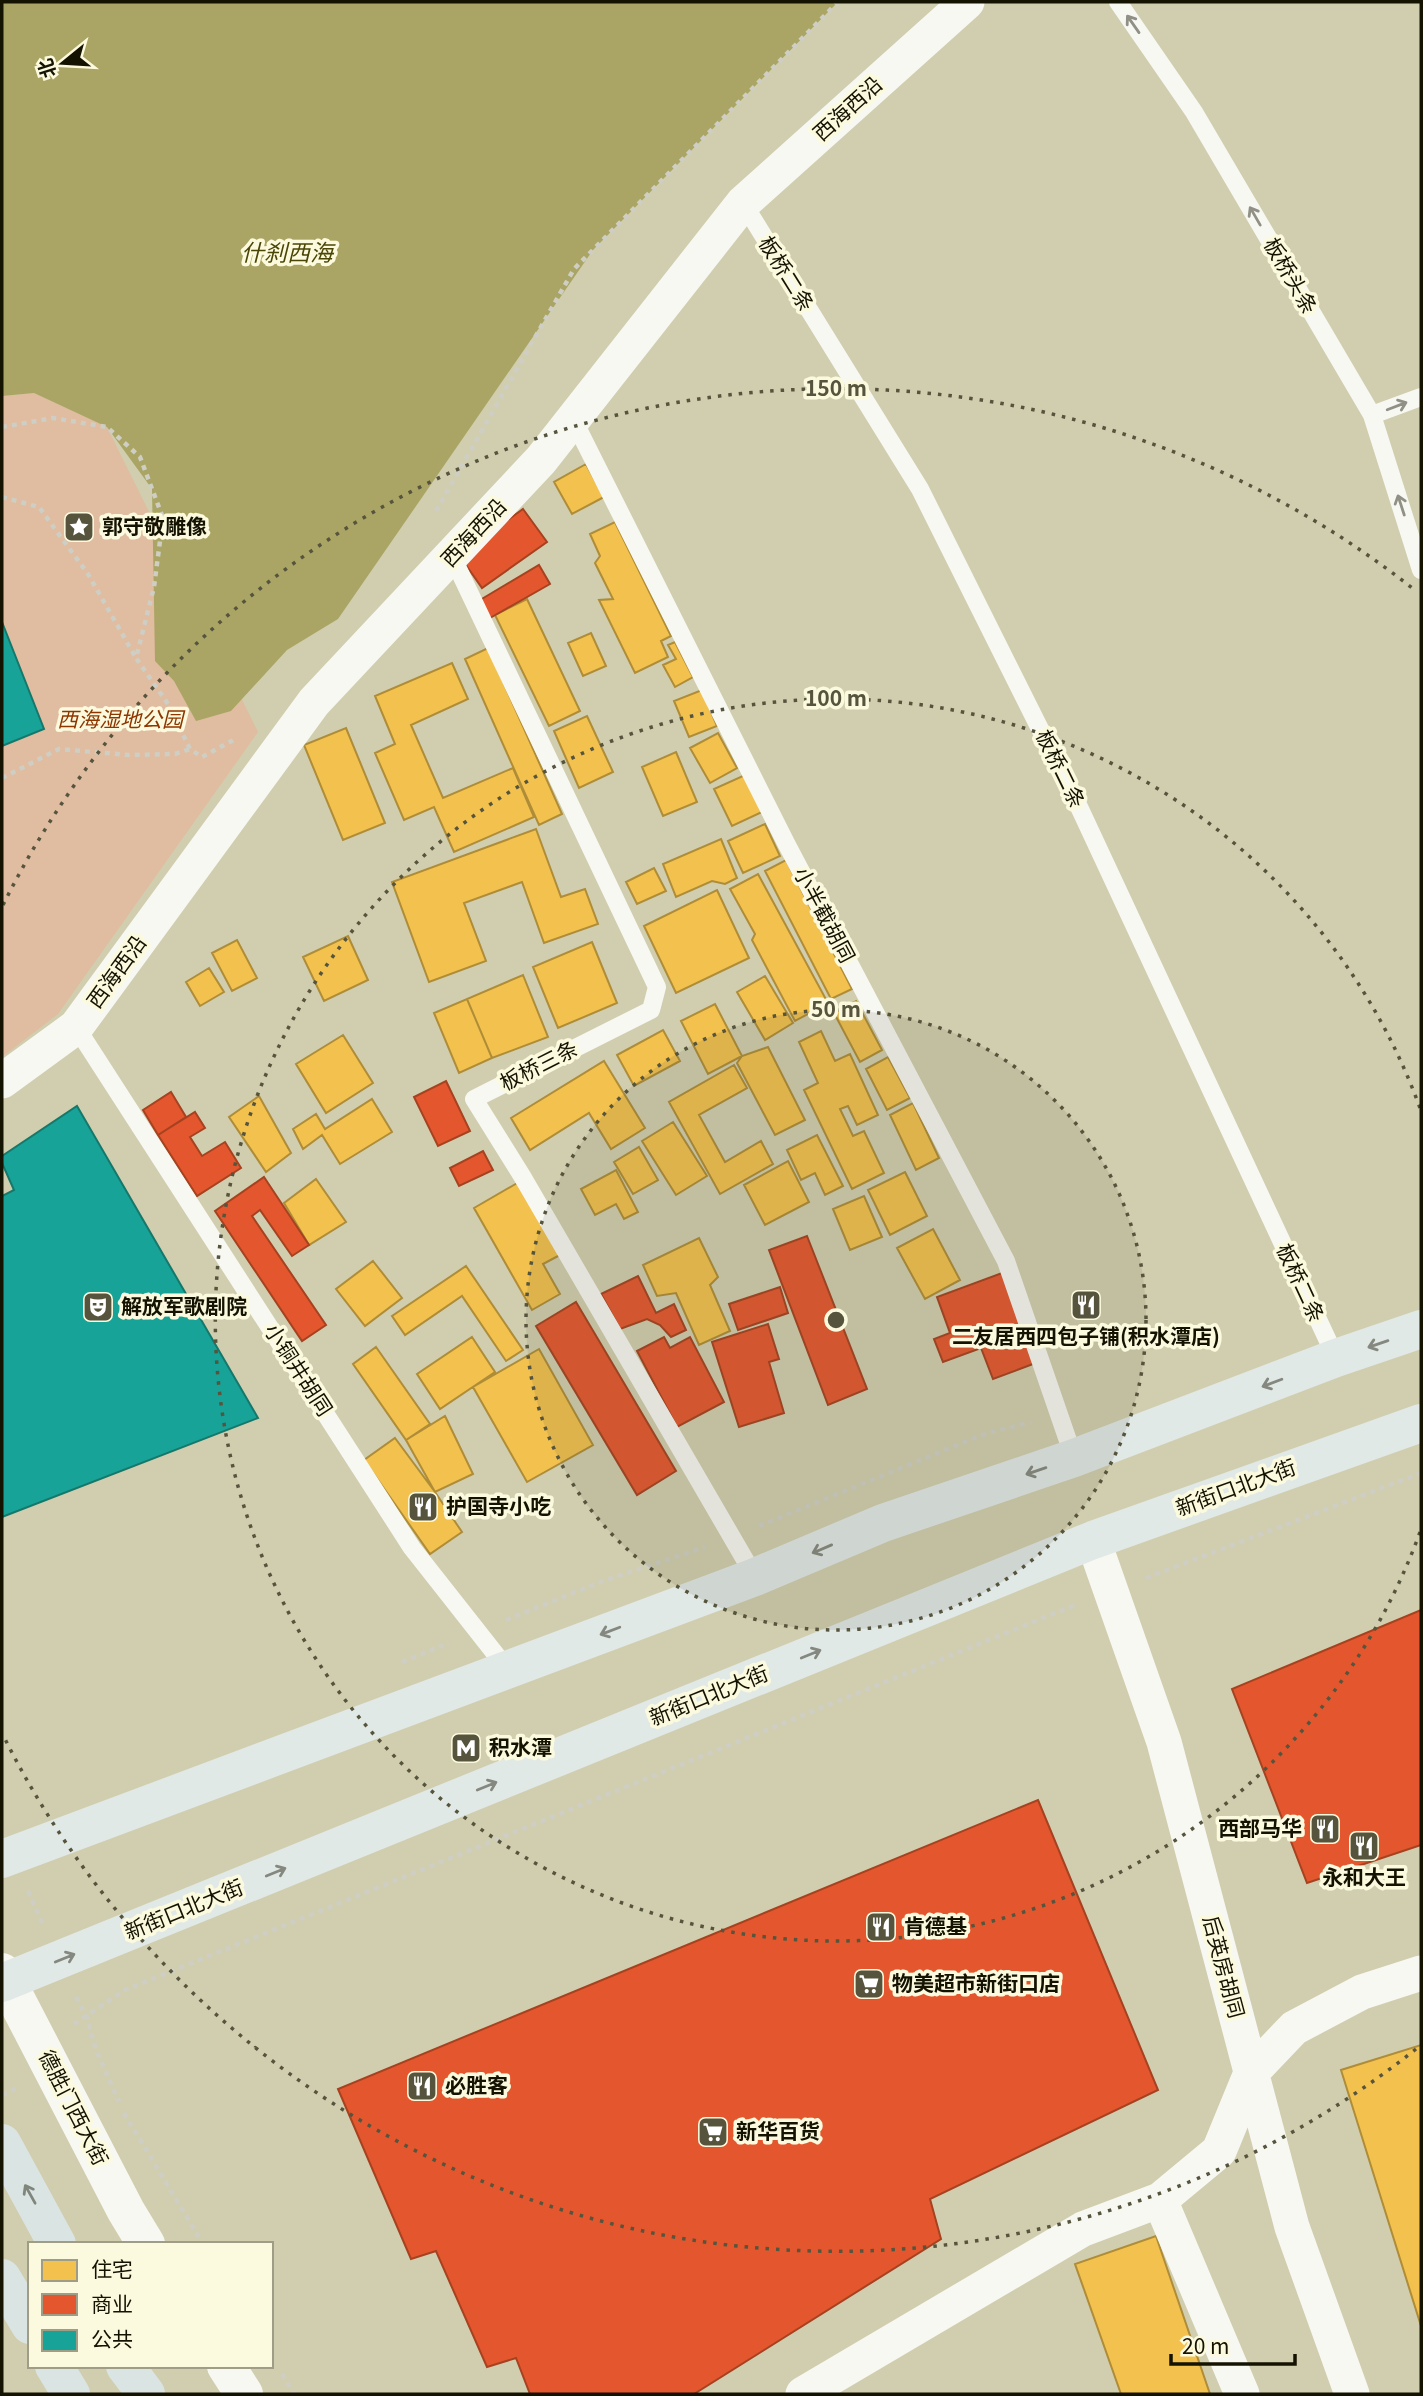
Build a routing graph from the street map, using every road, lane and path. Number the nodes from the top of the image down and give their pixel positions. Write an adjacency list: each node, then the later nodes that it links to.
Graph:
1 (838, 2): 10 (path)
2 (967, 2): 4 (street, 西海西沿)
3 (1118, 2): 6 (lane, 板桥头条, one-way to 3)
4 (743, 203): 7 (street, 西海西沿); 20 (lane, 板桥二条)
5 (1421, 397): 6 (lane, one-way to 5)
6 (1372, 415): 12 (lane, 板桥头条, one-way to 6)
7 (573, 419): 11 (street, 西海西沿); 22 (lane, 小半截胡同)
8 (2, 427): 13 (path)
9 (2, 497): 13 (path)
10 (430, 522)
11 (452, 556): 17 (street, 西海西沿); 25 (lane, 板桥三条)
12 (1421, 570)
13 (136, 658): 15 (path)
14 (246, 731): 15 (path)
15 (190, 749): 16 (path)
16 (2, 778)
17 (76, 1027): 18 (street, 西海西沿); 27 (lane, 小铜井胡同)
18 (2, 1081)
19 (1421, 1329): 20 (main road, one-way to 20)
20 (1336, 1359): 22 (main road, one-way to 22)
21 (1421, 1423): 24 (main road, 新街口北大街)
22 (1074, 1458): 25 (main road, one-way to 25)
23 (1421, 1473): 26 (path)
24 (1093, 1540): 26 (street, 后英房胡同); 29 (main road, 新街口北大街, one-way to 24)
25 (755, 1577): 27 (main road, one-way to 27)
26 (1111, 1591): 32 (path); 34 (street, 后英房胡同)
27 (508, 1670): 28 (main road)
28 (7, 1857): 29 (path)
29 (58, 1961): 31 (main road, 新街口北大街); 32 (path)
30 (1421, 1973): 34 (street)
31 (3, 1979): 33 (street, 德胜门西大街)
32 (87, 2018): 33 (path); 39 (path)
33 (39, 2042): 38 (street, 德胜门西大街)
34 (1251, 2073): 36 (street); 50 (street, 后英房胡同)
35 (2, 2143): 37 (highway, one-way to 35)
36 (1160, 2200): 48 (street); 49 (street)
37 (56, 2242)
38 (145, 2242)
39 (202, 2242)
40 (2, 2278): 41 (highway)
41 (28, 2322)
42 (55, 2368): 45 (highway)
43 (126, 2368): 46 (highway)
44 (227, 2368): 47 (street)
45 (71, 2394)
46 (146, 2394)
47 (244, 2394)
48 (803, 2394)
49 (1242, 2394)
50 (1352, 2394)

